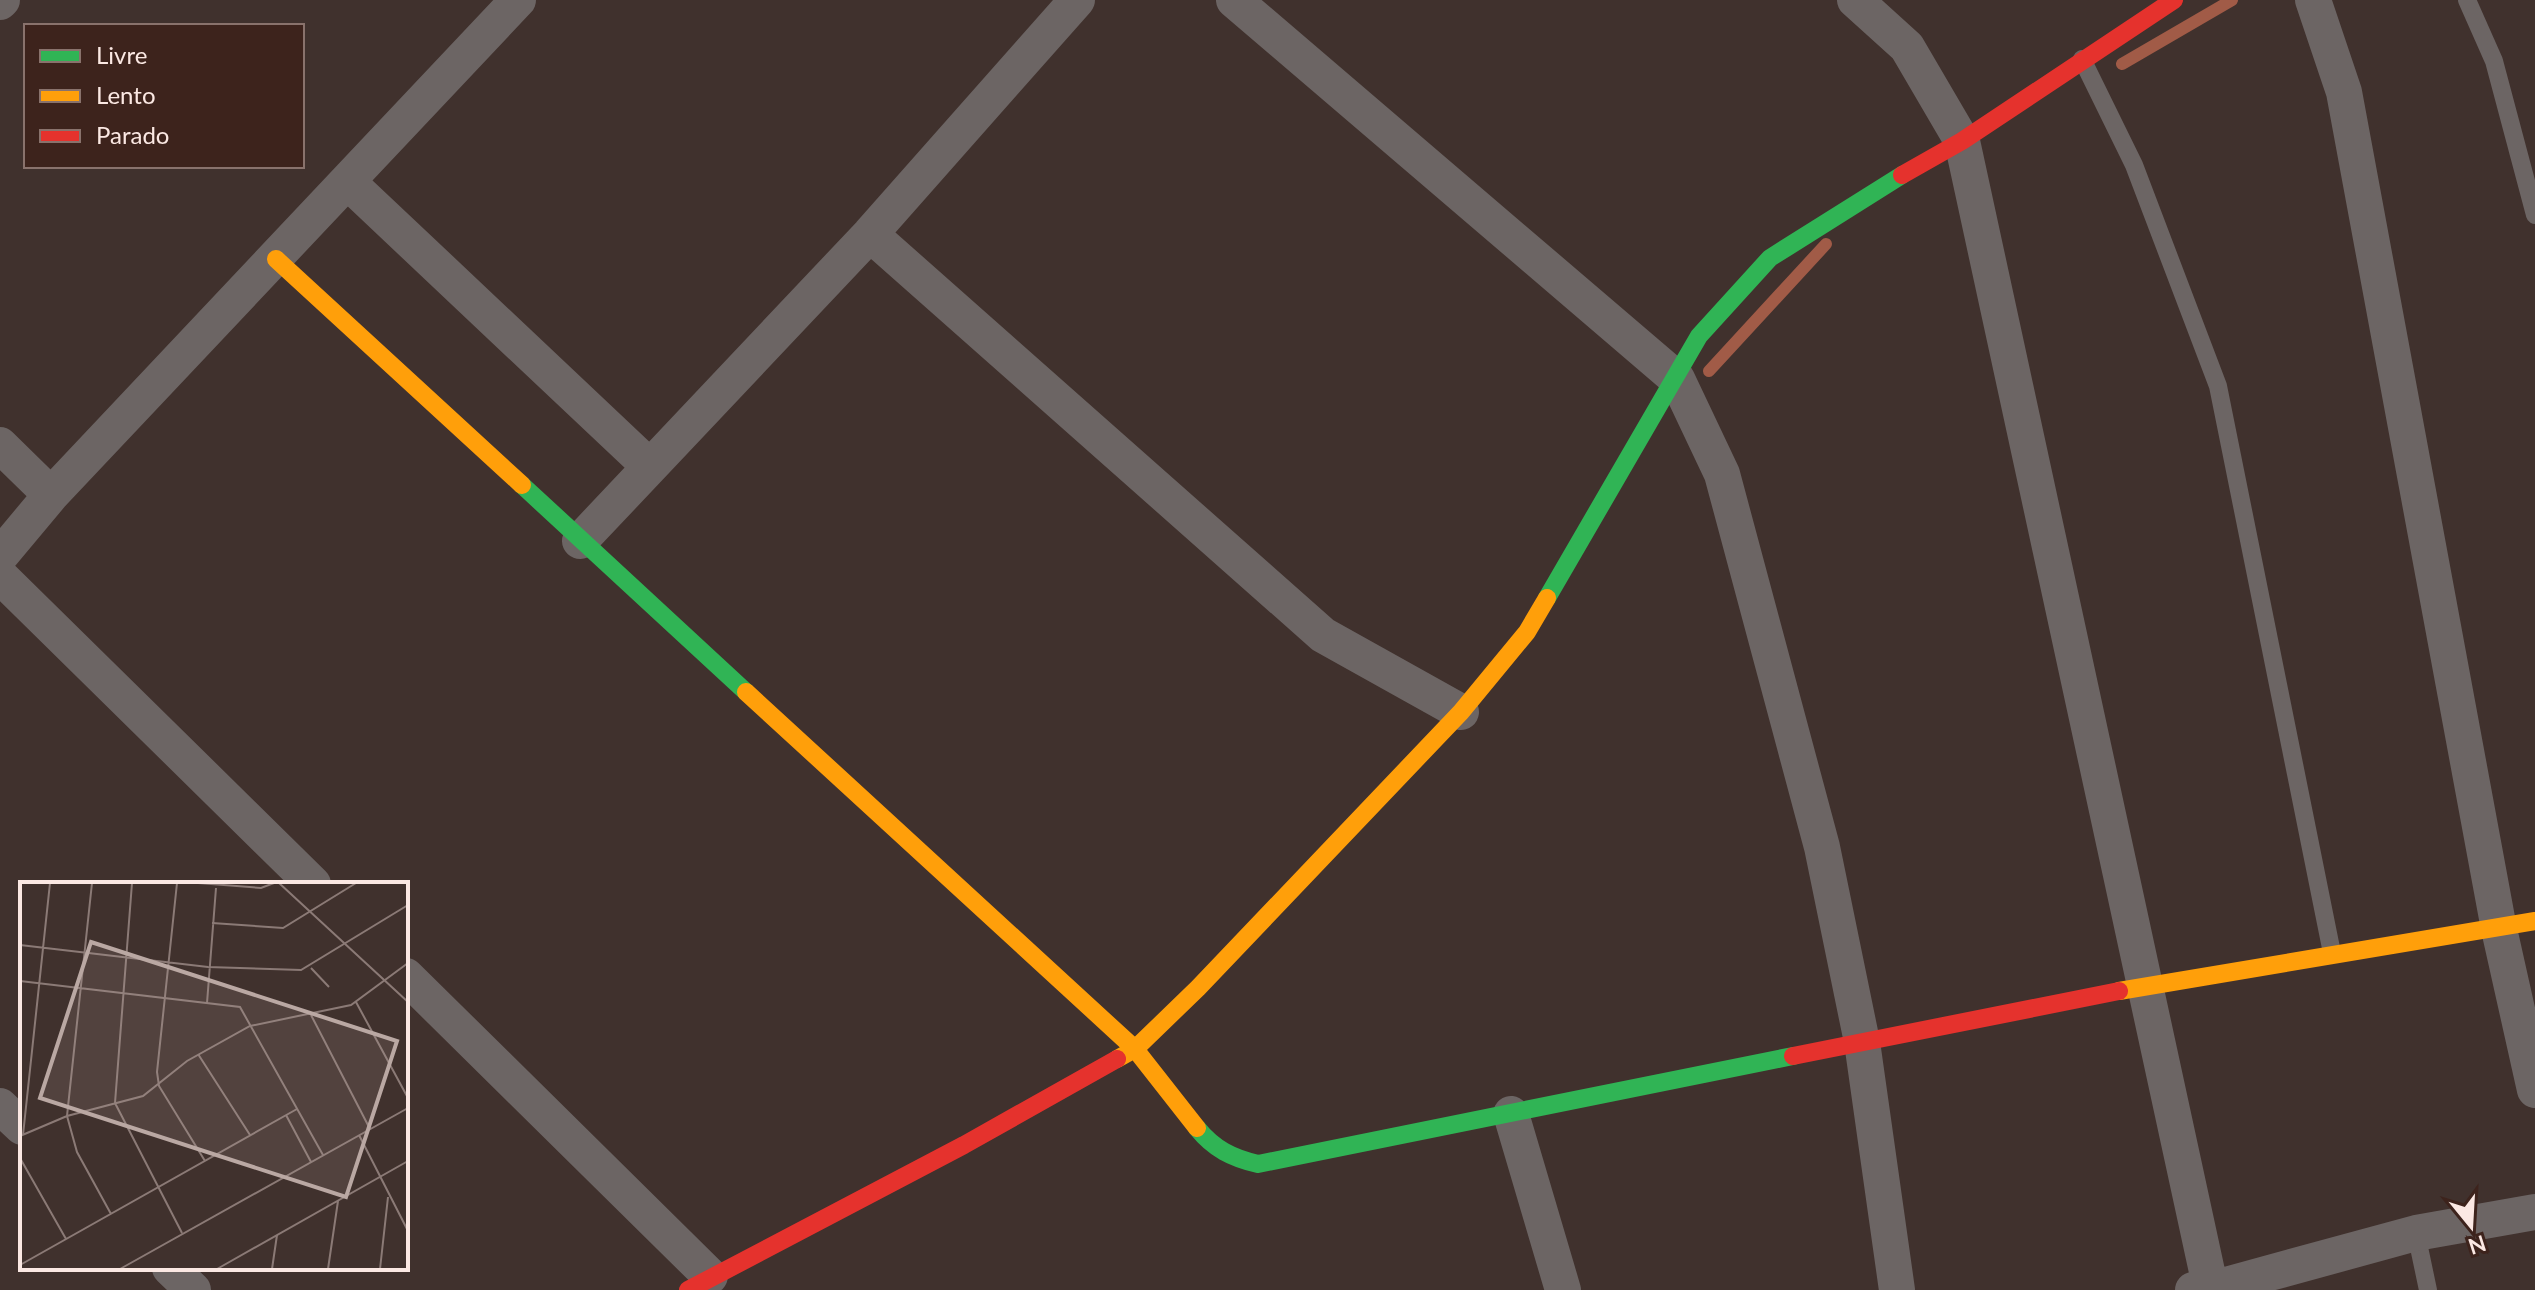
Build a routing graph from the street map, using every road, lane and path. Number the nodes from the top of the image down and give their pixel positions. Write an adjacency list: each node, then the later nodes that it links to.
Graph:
1 (518, 0): 10 (street)
2 (1077, 0): 12 (street)
3 (1234, 0): 14 (street)
4 (1855, 0): 9 (street)
5 (2174, 0): 8 (street)
6 (2313, 0): 24 (street)
7 (2467, 0): 11 (lane)
8 (2082, 58): 9 (street); 25 (lane)
9 (1962, 141): 14 (street); 27 (street)
10 (348, 182): 13 (street); 16 (street)
11 (2535, 215)
12 (870, 234): 16 (street); 21 (street)
13 (276, 259): 17 (street); 18 (street)
14 (1677, 379): 21 (street); 28 (street)
15 (0, 445): 17 (street)
16 (650, 467): 18 (street)
17 (51, 495): 19 (street)
18 (580, 541): 29 (street)
19 (0, 556)
20 (0, 576): 22 (street)
21 (1461, 712): 29 (street)
22 (311, 882)
23 (2535, 921): 24 (street)
24 (2499, 929): 25 (street); 30 (street)
25 (2332, 953): 27 (street)
26 (408, 978): 37 (street)
27 (2147, 985): 28 (street); 42 (street)
28 (1862, 1042): 32 (street); 40 (street)
29 (1135, 1049): 32 (street); 37 (street)
30 (2535, 1090)
31 (0, 1106): 33 (street)
32 (1511, 1114): 39 (street)
33 (20, 1125)
34 (2535, 1212): 35 (street)
35 (2416, 1233): 42 (street); 43 (lane)
36 (172, 1270): 38 (street)
37 (699, 1283)
38 (193, 1290)
39 (1563, 1290)
40 (1897, 1290)
41 (2193, 1290): 42 (street)
42 (2211, 1290)
43 (2428, 1290)

